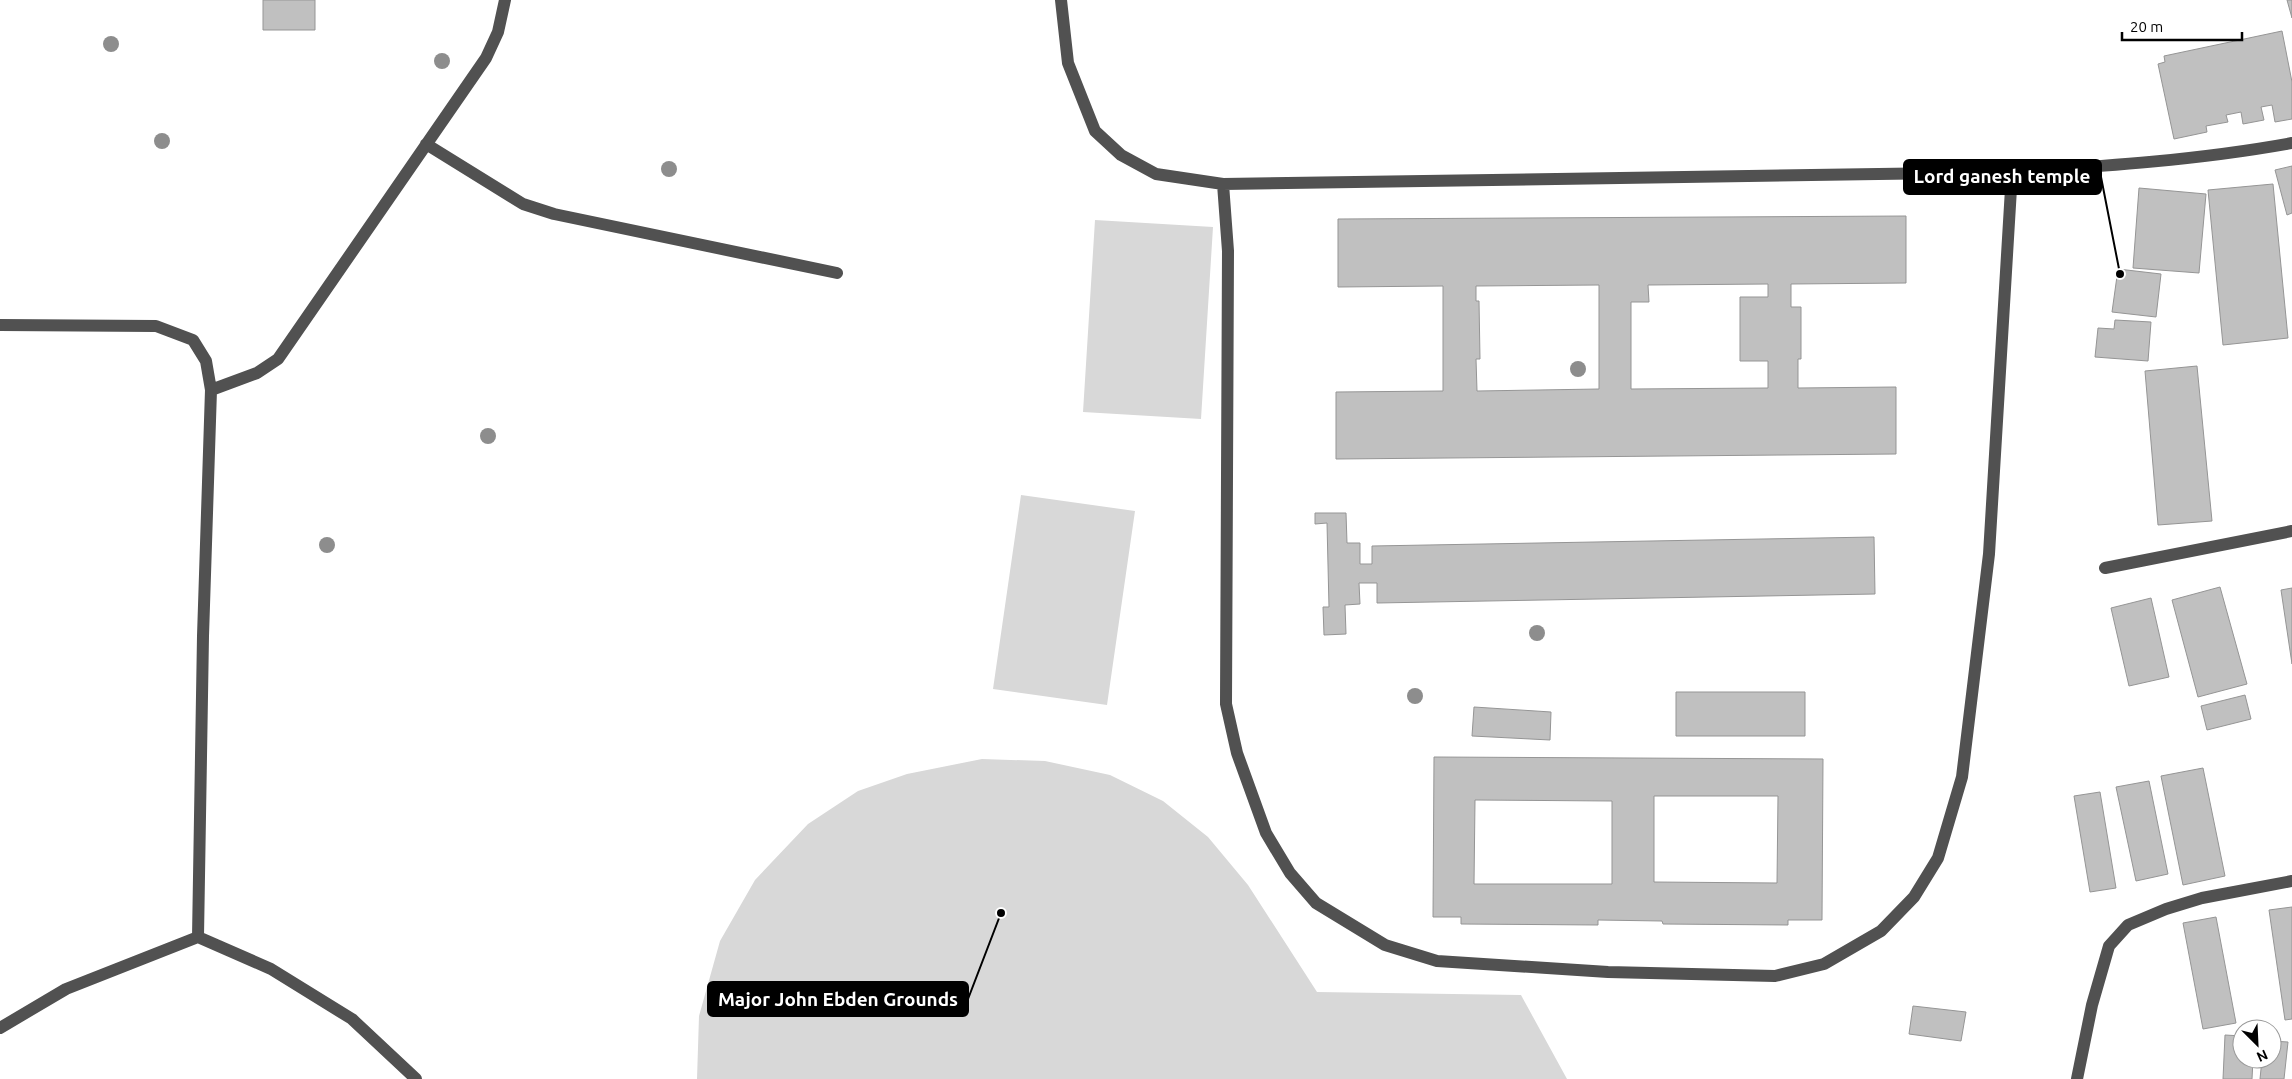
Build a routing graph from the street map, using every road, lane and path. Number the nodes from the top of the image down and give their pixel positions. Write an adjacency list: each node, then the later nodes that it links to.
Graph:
1 (505, 0): 4 (street)
2 (1061, 0): 6 (street)
3 (2292, 143): 5 (street)
4 (426, 144): 7 (street); 9 (street)
5 (2012, 172): 6 (street); 6 (street)
6 (1223, 184)
7 (837, 273)
8 (0, 325): 9 (street)
9 (211, 390): 13 (street)
10 (2292, 531): 11 (street)
11 (2105, 568)
12 (2292, 881): 16 (street)
13 (198, 937): 14 (street); 15 (street)
14 (0, 1028)
15 (416, 1079)
16 (2077, 1079)

